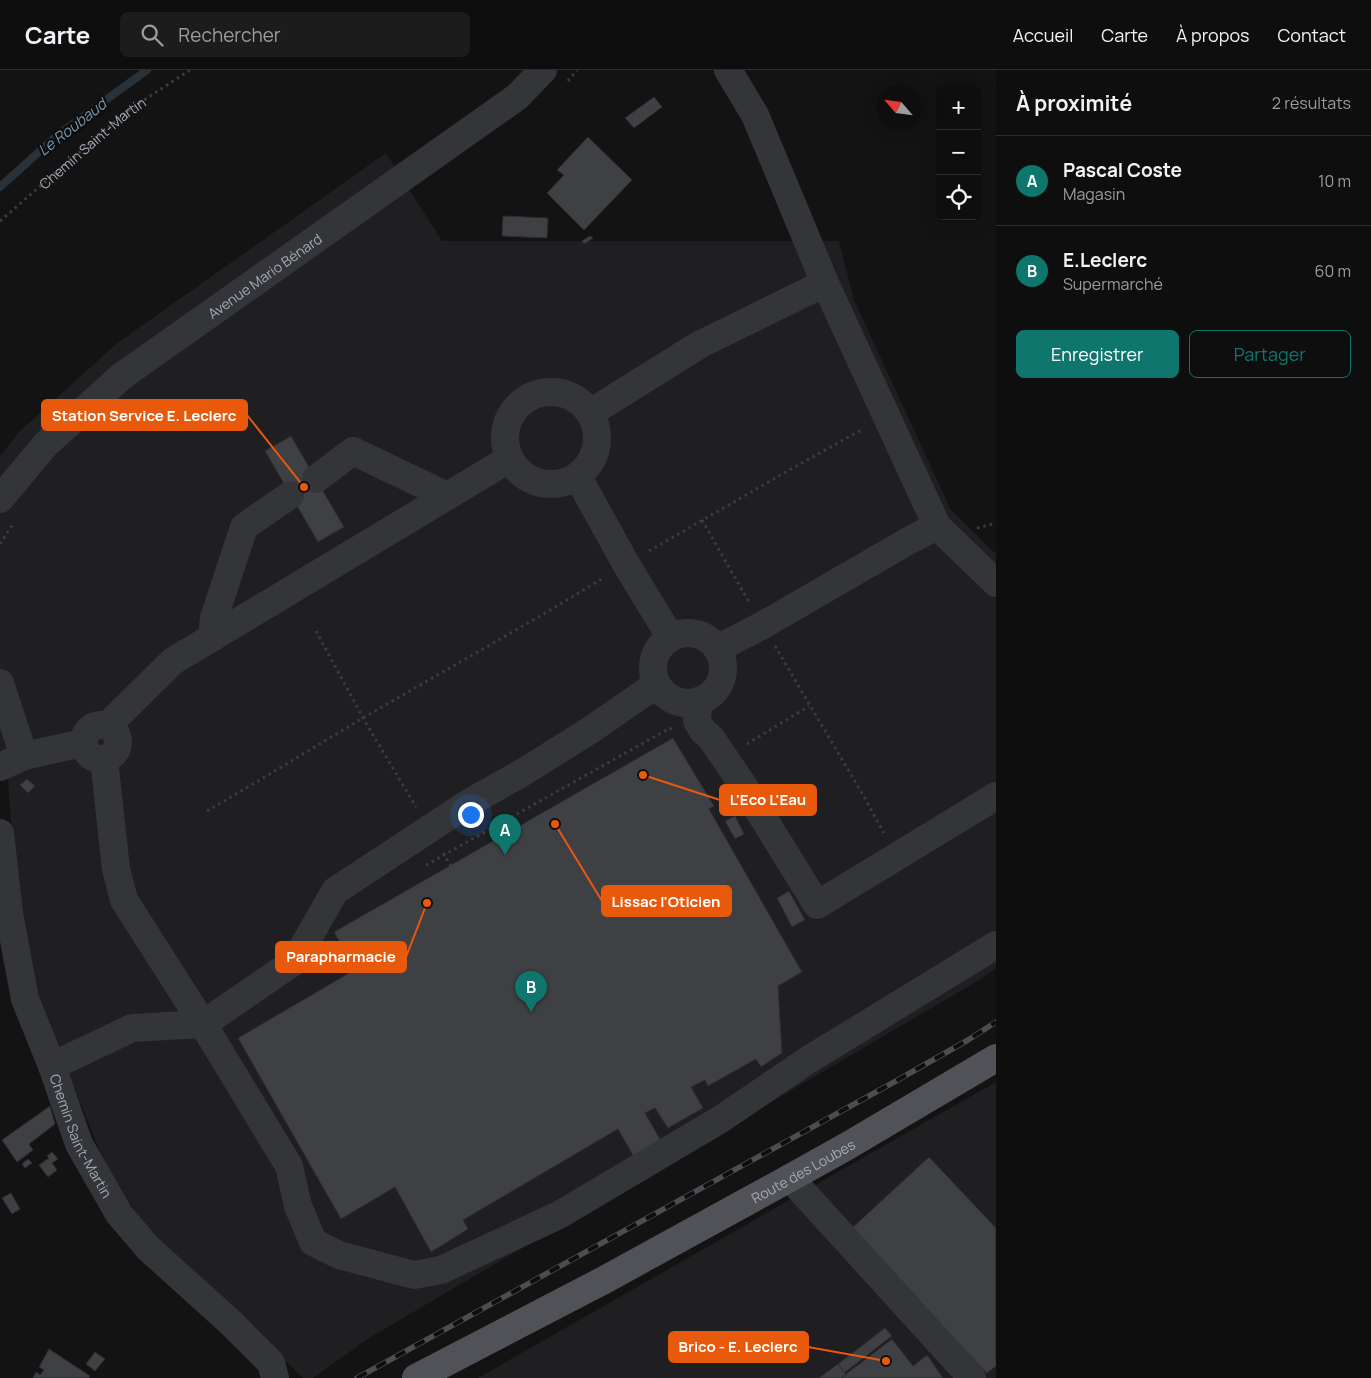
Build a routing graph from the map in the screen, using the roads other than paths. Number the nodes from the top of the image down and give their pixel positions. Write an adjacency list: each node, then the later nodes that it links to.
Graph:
1 (543, 70): 10 (street, Avenue Mario Bénard)
2 (728, 70): 3 (street)
3 (826, 283): 4 (street); 11 (street)
4 (590, 413): 5 (street); 6 (street)
5 (509, 459): 6 (street); 9 (street)
6 (578, 477): 14 (street)
7 (316, 479): 9 (street)
8 (290, 495): 13 (street)
9 (447, 496): 13 (street)
10 (0, 499)
11 (937, 526): 12 (street); 15 (street)
12 (996, 583)
13 (212, 638): 19 (street)
14 (671, 638): 15 (street); 17 (street)
15 (717, 649): 18 (street)
16 (0, 683): 20 (street)
17 (657, 684): 18 (street); 24 (street)
18 (698, 702): 21 (street)
19 (94, 751): 20 (street); 24 (street)
20 (12, 761)
21 (996, 796)
22 (0, 833): 26 (street, Chemin Saint-Martin)
23 (996, 945): 24 (street)
24 (203, 1024): 26 (street)
25 (996, 1058): 27 (main road, Route des Loubes)
26 (52, 1066): 29 (street, Chemin Saint-Martin)
27 (790, 1178): 28 (main road, Route des Loubes); 32 (street)
28 (606, 1279): 30 (main road, Route des Loubes); 31 (main road, Route des Loubes)
29 (275, 1378)
30 (416, 1378)
31 (450, 1378)
32 (972, 1378)

